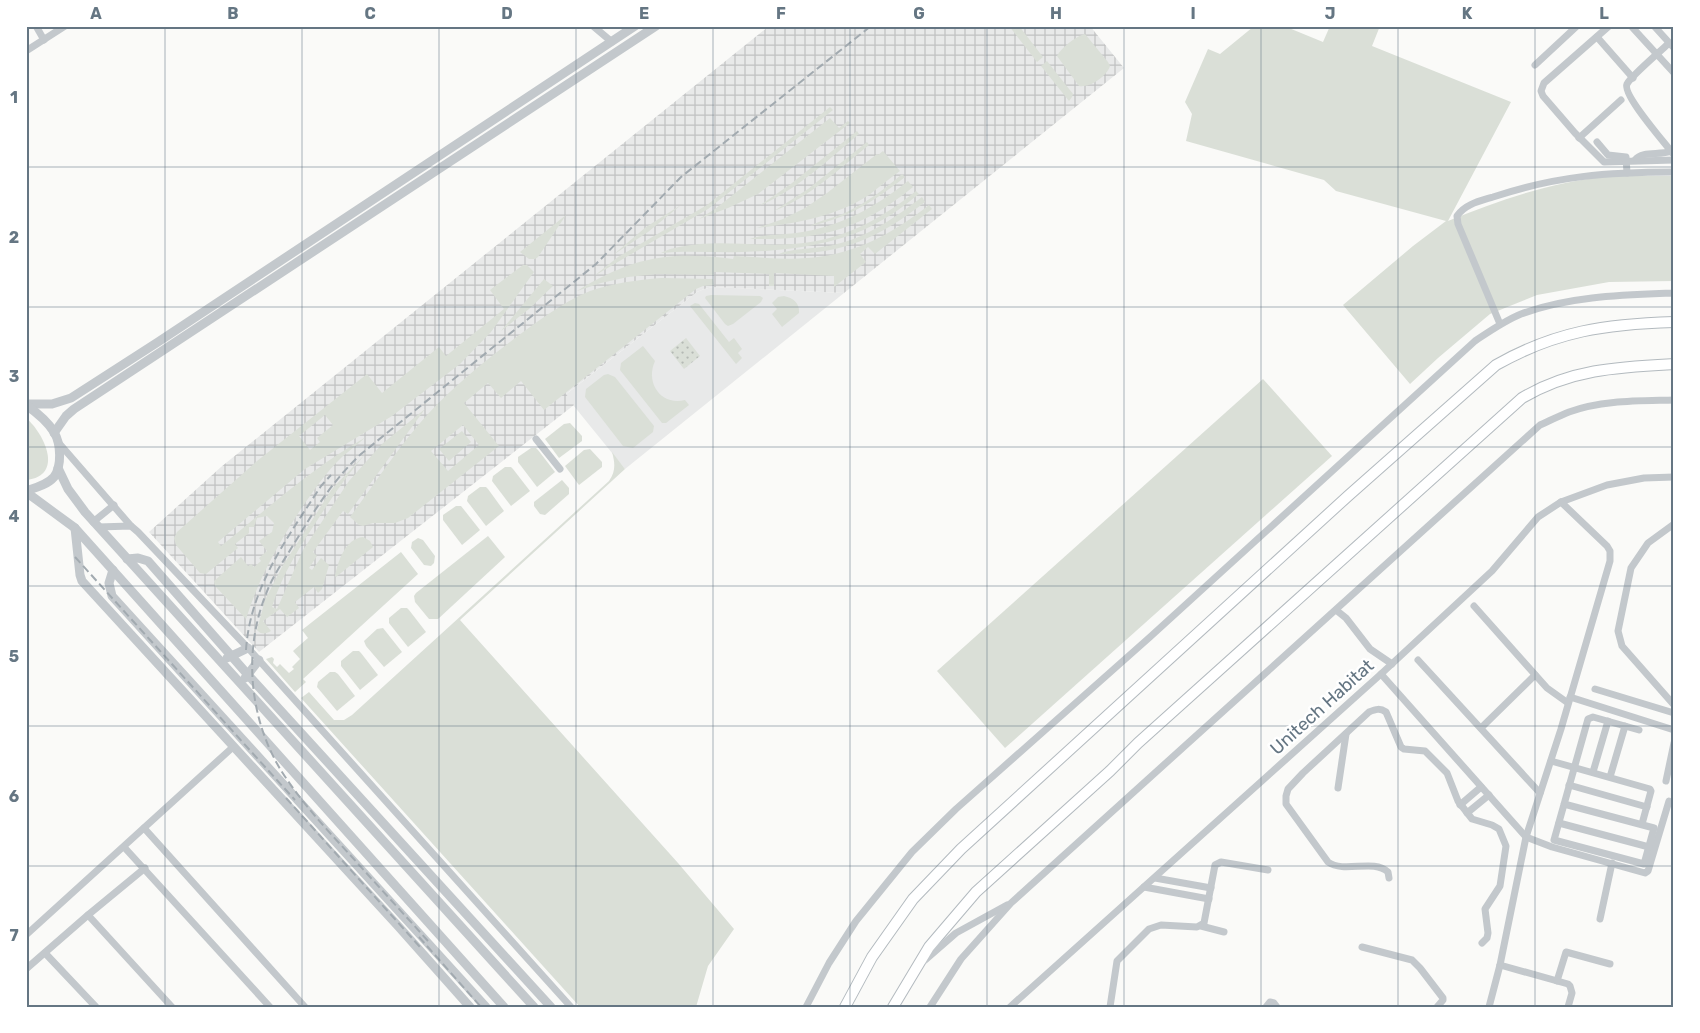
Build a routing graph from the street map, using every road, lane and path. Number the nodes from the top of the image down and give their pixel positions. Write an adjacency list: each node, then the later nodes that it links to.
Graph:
1 (36, 26): 11 (street)
2 (65, 26): 11 (street)
3 (593, 26): 12 (street)
4 (635, 26): 12 (street)
5 (656, 26): 33 (street)
6 (1577, 26): 16 (street)
7 (1609, 26): 10 (street)
8 (1632, 26): 15 (street)
9 (1654, 26): 13 (street)
10 (1597, 37): 18 (street); 20 (street)
11 (44, 40): 14 (street)
12 (612, 42): 32 (street)
13 (1672, 45): 15 (street)
14 (26, 51)
15 (1657, 55): 17 (street); 18 (street)
16 (1535, 65)
17 (1674, 73)
18 (1633, 78): 22 (street)
19 (1621, 100): 20 (street)
20 (1580, 138): 23 (street)
21 (1597, 142): 23 (street)
22 (1672, 153): 23 (street)
23 (1631, 160): 24 (street); 25 (street)
24 (1674, 160)
25 (1631, 172): 26 (street); 29 (street)
26 (1674, 172)
27 (1674, 292): 29 (street)
28 (1674, 322): 125 (main road)
29 (1500, 324): 124 (street)
30 (1674, 364): 111 (main road)
31 (1674, 400): 48 (street)
32 (26, 405): 33 (street)
33 (56, 437): 35 (street); 40 (street)
34 (536, 439): 36 (street)
35 (58, 468): 38 (street); 42 (street)
36 (560, 470)
37 (1674, 477): 39 (street, Unitech Habitat)
38 (26, 491): 44 (street)
39 (1561, 502): 54 (street, Unitech Habitat); 60 (street)
40 (114, 505): 42 (street); 43 (street)
41 (1674, 524): 61 (street)
42 (96, 525): 43 (street); 45 (street)
43 (131, 526): 49 (street)
44 (75, 528): 46 (street); 70 (street)
45 (127, 559): 50 (street); 53 (street)
46 (113, 570): 119 (street); 120 (street)
47 (1474, 606): 57 (street)
48 (1336, 610): 54 (street); 100 (street)
49 (248, 648): 50 (street); 51 (street)
50 (231, 655): 53 (street); 56 (street)
51 (259, 660): 56 (street); 123 (street)
52 (1418, 660): 65 (street)
53 (220, 661): 58 (street)
54 (1392, 664): 55 (street, Unitech Habitat)
55 (1381, 674): 77 (street); 95 (street, Unitech Habitat)
56 (248, 675): 58 (street); 122 (street)
57 (1535, 675): 60 (street); 65 (street)
58 (240, 684): 121 (street)
59 (1595, 689): 62 (street)
60 (1569, 700): 67 (street); 71 (street)
61 (1674, 705)
62 (1674, 713)
63 (1608, 721): 64 (street); 72 (street); 73 (street)
64 (1624, 726): 66 (street); 74 (street)
65 (1481, 728): 79 (street)
66 (1639, 730)
67 (1674, 730)
68 (1346, 734): 78 (street); 83 (street); 96 (street)
69 (1674, 743): 75 (street)
70 (233, 747): 88 (street); 118 (street)
71 (1551, 761): 72 (street); 79 (street)
72 (1575, 767): 73 (street); 76 (street)
73 (1593, 772): 74 (street)
74 (1610, 777): 84 (street)
75 (1666, 781)
76 (1569, 785): 82 (street); 84 (street)
77 (1481, 787): 80 (street); 83 (street)
78 (1338, 788)
79 (1540, 793): 89 (street)
80 (1488, 795): 85 (street); 89 (street)
81 (1668, 801): 92 (street)
82 (1564, 804): 86 (street); 87 (street)
83 (1460, 805): 85 (street)
84 (1647, 807): 87 (street)
85 (1467, 813): 106 (street)
86 (1559, 823): 91 (street); 91 (street)
87 (1642, 824): 91 (street)
88 (144, 828): 90 (street); 117 (street)
89 (1526, 837): 92 (street); 110 (street)
90 (124, 847): 93 (street); 105 (street)
91 (1649, 847)
92 (1612, 864): 102 (street)
93 (145, 868): 101 (street); 116 (street)
94 (1268, 870): 98 (street)
95 (1155, 878): 97 (street, Unitech Habitat); 98 (street)
96 (1389, 878)
97 (1144, 888): 99 (street); 128 (street, Unitech Habitat)
98 (1211, 888): 99 (street)
99 (1209, 899): 103 (street)
100 (1011, 903): 111 (street); 127 (street)
101 (88, 915): 108 (street); 115 (street)
102 (1600, 919)
103 (1201, 926): 104 (street); 129 (street)
104 (1224, 932)
105 (26, 934)
106 (1482, 943)
107 (1362, 947): 132 (street)
108 (46, 953): 112 (street); 114 (street)
109 (1610, 964): 113 (street)
110 (1500, 965): 113 (street); 133 (street)
111 (918, 966): 126 (main road)
112 (26, 970)
113 (1557, 981): 134 (street)
114 (96, 1007)
115 (172, 1007)
116 (270, 1007)
117 (305, 1007)
118 (470, 1007)
119 (486, 1007)
120 (504, 1007)
121 (534, 1007)
122 (551, 1007)
123 (571, 1007)
124 (806, 1007)
125 (845, 1007)
126 (893, 1007)
127 (930, 1007)
128 (1010, 1007)
129 (1110, 1007)
130 (1266, 1007): 131 (street)
131 (1277, 1007)
132 (1437, 1007)
133 (1489, 1007)
134 (1568, 1007)

